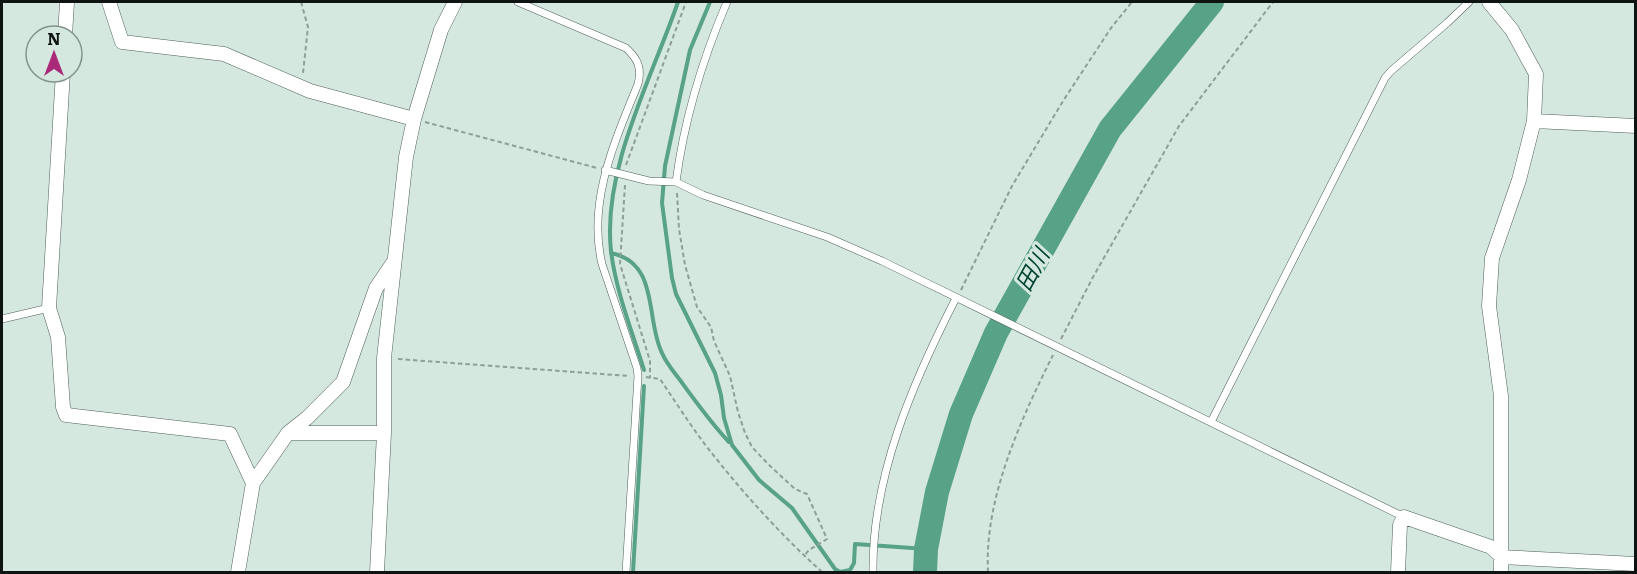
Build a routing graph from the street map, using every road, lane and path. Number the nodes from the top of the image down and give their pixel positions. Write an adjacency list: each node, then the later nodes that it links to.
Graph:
1 (67, 2): 12 (street)
2 (109, 2): 14 (street)
3 (301, 2): 14 (path)
4 (455, 2): 15 (street)
5 (518, 2): 18 (lane)
6 (686, 2): 19 (path)
7 (727, 2): 20 (lane)
8 (1132, 2): 22 (path)
9 (1273, 2): 25 (path)
10 (1469, 2): 29 (lane)
11 (1489, 2): 16 (street)
12 (66, 24)
13 (62, 84): 23 (street)
14 (301, 87): 15 (street)
15 (414, 119): 18 (path); 21 (street)
16 (1534, 122): 17 (street); 35 (street)
17 (1635, 126)
18 (605, 170): 19 (lane); 27 (lane)
19 (624, 175): 20 (lane); 28 (path)
20 (676, 182): 22 (lane); 34 (path)
21 (394, 261): 26 (street); 30 (street)
22 (959, 297): 25 (lane); 41 (lane)
23 (49, 308): 24 (lane); 32 (street)
24 (2, 319)
25 (1054, 346): 29 (lane); 42 (path)
26 (384, 358): 27 (path); 31 (street)
27 (638, 376): 28 (path); 39 (lane)
28 (650, 378): 34 (path)
29 (1211, 422): 33 (lane)
30 (288, 434): 31 (street); 32 (street)
31 (384, 434): 38 (street)
32 (253, 483): 37 (street)
33 (1404, 517): 35 (street); 43 (street)
34 (804, 556): 40 (path)
35 (1502, 557): 36 (street); 44 (street)
36 (1635, 564)
37 (238, 573)
38 (377, 573)
39 (626, 573)
40 (822, 573)
41 (873, 573)
42 (988, 573)
43 (1398, 573)
44 (1501, 573)

